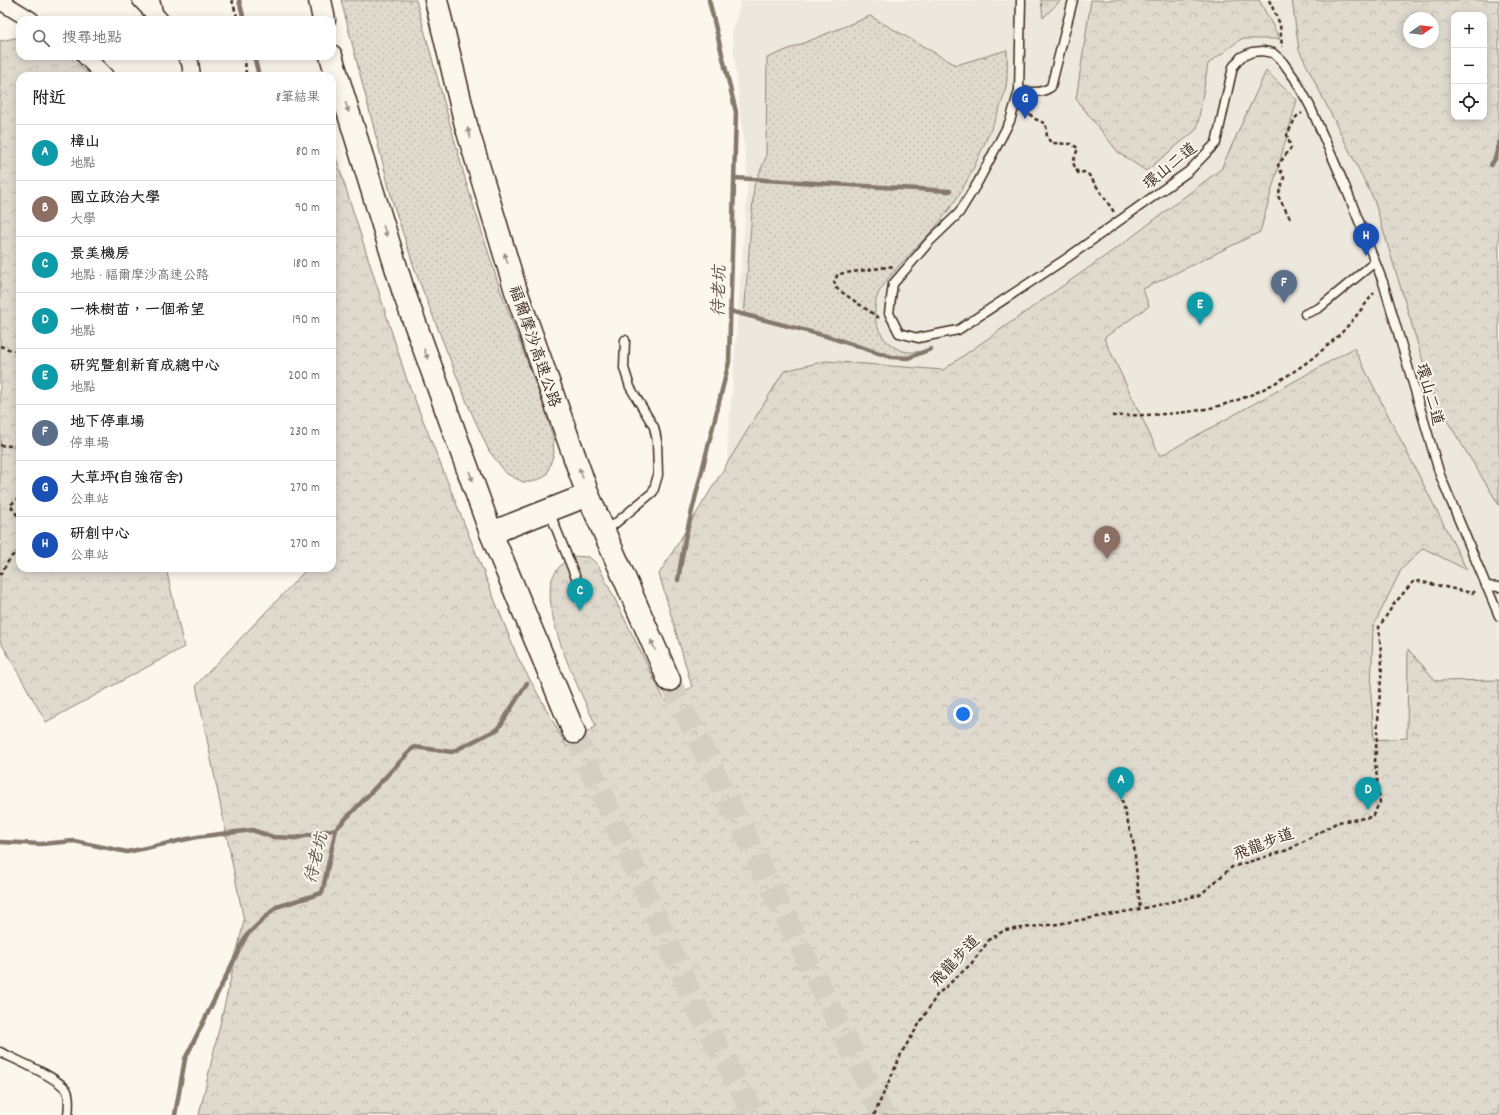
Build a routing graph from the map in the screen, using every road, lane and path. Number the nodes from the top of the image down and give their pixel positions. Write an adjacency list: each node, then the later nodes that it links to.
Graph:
1 (140, 0): 11 (street)
2 (155, 0): 12 (lane)
3 (232, 0): 13 (path)
4 (320, 0): 14 (highway)
5 (436, 0): 40 (highway, 福爾摩沙高速公路, one-way to 5)
6 (1021, 0): 25 (lane)
7 (1073, 0): 25 (lane)
8 (1269, 0): 19 (path)
9 (0, 1): 10 (street)
10 (24, 16)
11 (156, 16)
12 (159, 16)
13 (237, 16)
14 (323, 16)
15 (89, 60): 20 (street)
16 (189, 60): 21 (street)
17 (245, 60): 22 (path)
18 (332, 60): 23 (highway, one-way to 23)
19 (1282, 61): 26 (lane, 環山二道); 28 (lane, 環山二道)
20 (101, 72)
21 (191, 72)
22 (246, 72)
23 (336, 72)
24 (336, 72): 45 (highway, one-way to 45)
25 (1019, 91): 28 (path); 30 (lane)
26 (1310, 106): 27 (path); 29 (lane, 環山二道)
27 (1290, 218)
28 (1120, 220): 33 (lane, 環山二道)
29 (1375, 262): 31 (lane, 環山二道); 32 (lane)
30 (912, 263): 33 (lane); 33 (path)
31 (1383, 282): 37 (path); 49 (lane, 環山二道)
32 (1305, 314)
33 (899, 333)
34 (625, 340): 44 (lane)
35 (0, 346): 36 (path)
36 (16, 352)
37 (1112, 416)
38 (0, 445): 39 (path)
39 (16, 447)
40 (588, 494): 42 (highway); 44 (highway, 福爾摩沙高速公路)
41 (16, 501): 43 (path)
42 (549, 510): 45 (highway); 48 (lane)
43 (16, 513)
44 (605, 532): 52 (highway, 福爾摩沙高速公路, one-way to 44)
45 (491, 533): 53 (highway)
46 (16, 553): 47 (path)
47 (0, 576)
48 (578, 583)
49 (1486, 586): 50 (lane); 51 (lane, 環山二道); 55 (path, 飛龍步道)
50 (1499, 587)
51 (1499, 616)
52 (668, 680)
53 (574, 732)
54 (1122, 800): 55 (path)
55 (1140, 909): 58 (path, 飛龍步道)
56 (0, 1052): 57 (lane)
57 (68, 1115)
58 (874, 1115)

